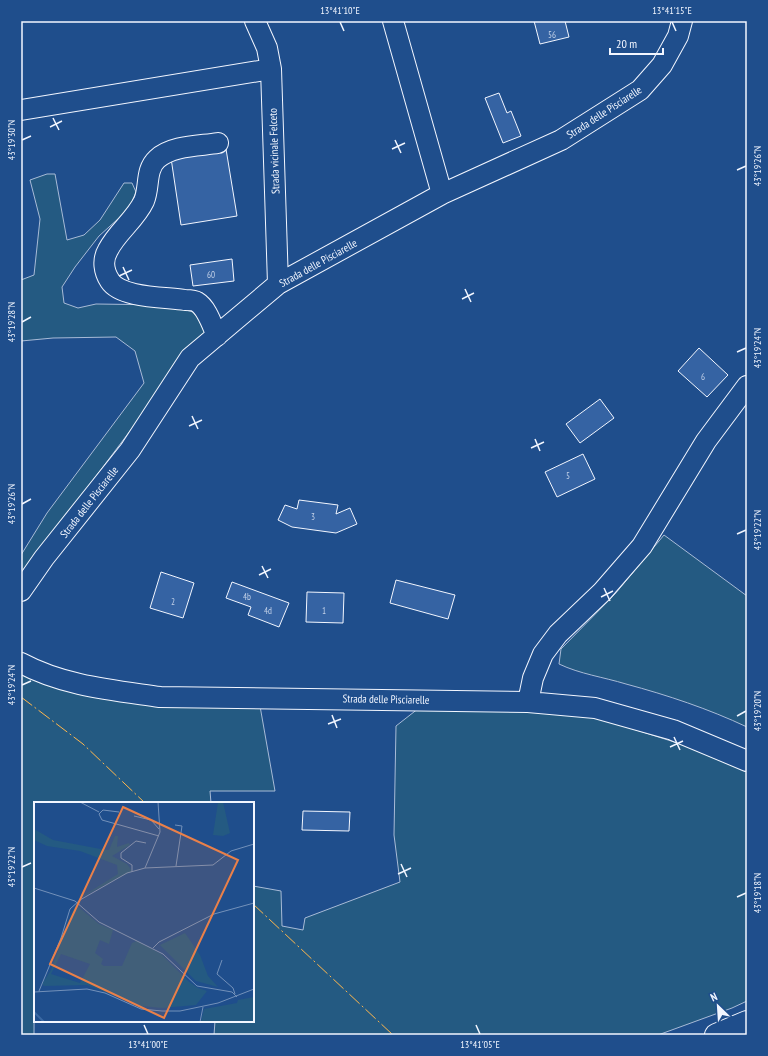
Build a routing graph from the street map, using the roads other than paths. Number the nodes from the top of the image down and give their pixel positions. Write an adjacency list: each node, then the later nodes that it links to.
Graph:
1 (240, 21): 5 (street)
2 (255, 21): 5 (street, Strada vicinale Felceto)
3 (392, 21): 9 (street)
4 (682, 21): 9 (street, Strada delle Pisciarelle)
5 (267, 48): 6 (street, Strada vicinale Felceto)
6 (271, 69): 7 (street); 10 (street, Strada vicinale Felceto)
7 (21, 110)
8 (218, 143): 11 (street)
9 (442, 194): 10 (street, Strada delle Pisciarelle)
10 (278, 284): 11 (street, Strada delle Pisciarelle)
11 (217, 336): 13 (street, Strada delle Pisciarelle)
12 (747, 386): 15 (street)
13 (21, 591)
14 (21, 663): 15 (street, Strada delle Pisciarelle)
15 (528, 702): 16 (street, Strada delle Pisciarelle)
16 (747, 761)
17 (747, 1022): 18 (main road)
18 (716, 1035)

